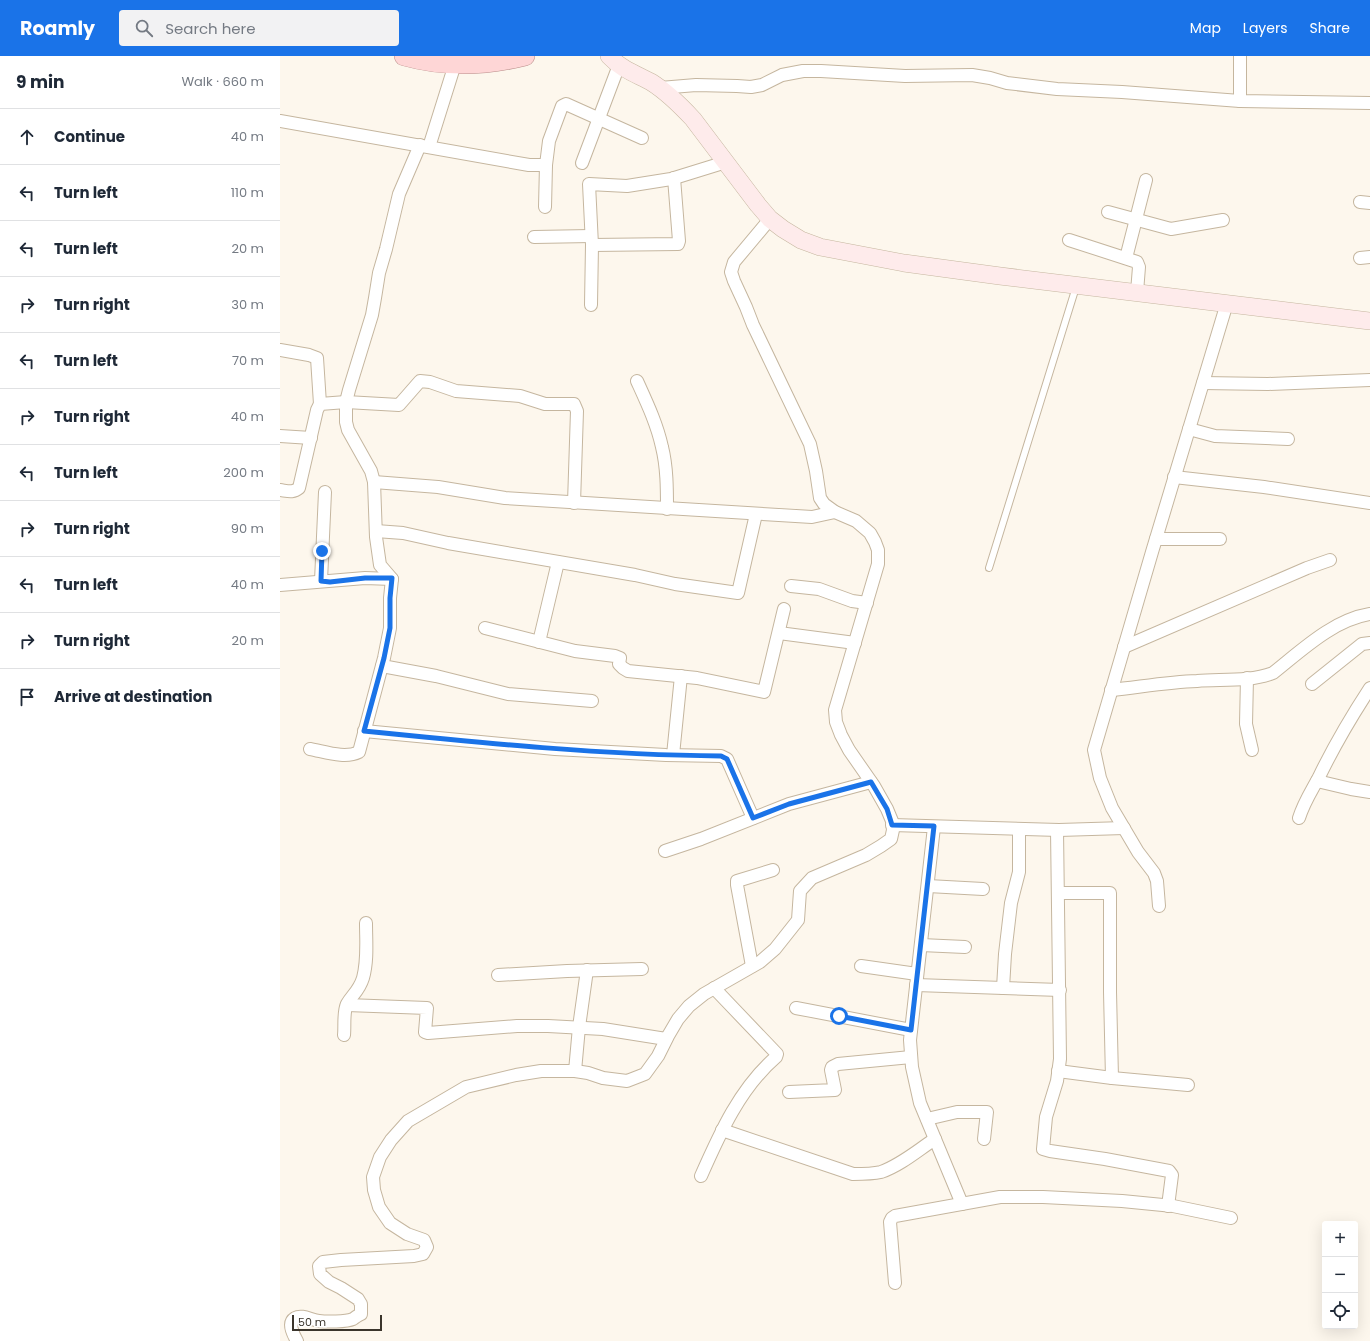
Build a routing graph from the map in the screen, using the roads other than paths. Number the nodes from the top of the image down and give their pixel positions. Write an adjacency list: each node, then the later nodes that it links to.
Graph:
1 (404, 56): 5 (main road)
2 (525, 56): 5 (main road)
3 (1240, 56): 7 (street)
4 (614, 60): 6 (main road); 9 (street)
5 (455, 64): 12 (street)
6 (660, 88): 7 (street); 13 (main road)
7 (1240, 101): 8 (street)
8 (1370, 103)
9 (599, 119): 11 (street); 14 (street); 15 (street)
10 (280, 121): 12 (street)
11 (642, 138)
12 (424, 146): 15 (street); 36 (street)
13 (726, 162): 16 (street); 20 (main road)
14 (582, 163)
15 (546, 166): 18 (street)
16 (674, 178): 25 (street); 25 (street)
17 (1146, 180): 21 (street)
18 (545, 207)
19 (1108, 212): 21 (street)
20 (770, 219): 27 (main road); 49 (street)
21 (1136, 220): 22 (street); 26 (street)
22 (1223, 220)
23 (534, 238): 25 (street)
24 (1069, 240): 26 (street)
25 (592, 241): 30 (street)
26 (1126, 258): 28 (street)
27 (1077, 285): 28 (main road); 56 (lane)
28 (1137, 292): 29 (main road)
29 (1227, 303): 31 (main road); 35 (street)
30 (591, 305)
31 (1370, 321)
32 (280, 350): 37 (street)
33 (1370, 380): 35 (street)
34 (637, 381): 48 (street)
35 (1203, 383): 38 (street)
36 (346, 402): 37 (street); 43 (street); 46 (street)
37 (320, 404): 40 (street)
38 (1189, 429): 41 (street); 42 (street)
39 (280, 436): 40 (street)
40 (311, 438): 45 (street)
41 (1288, 439)
42 (1174, 477): 47 (street); 52 (street)
43 (374, 482): 46 (street); 51 (street)
44 (325, 492): 58 (street)
45 (280, 494)
46 (574, 503): 48 (street)
47 (1370, 503)
48 (667, 509): 50 (street)
49 (835, 512): 50 (street); 61 (street)
50 (756, 514): 55 (street)
51 (376, 531): 55 (street); 57 (street)
52 (1156, 539): 53 (street); 69 (street)
53 (1220, 539)
54 (1330, 560): 69 (street)
55 (558, 562): 66 (street)
56 (989, 568)
57 (392, 578): 58 (street); 70 (street)
58 (321, 581): 59 (street)
59 (280, 585)
60 (791, 586): 61 (street)
61 (867, 603): 67 (street)
62 (784, 609): 65 (street)
63 (1370, 614): 72 (street)
64 (485, 628): 66 (street)
65 (779, 633): 67 (street); 71 (street)
66 (539, 642): 71 (street)
67 (855, 643): 82 (street)
68 (1370, 643): 73 (street)
69 (1124, 647): 75 (street)
70 (382, 666): 76 (street); 77 (street)
71 (681, 676): 80 (street)
72 (1247, 678): 75 (street); 79 (street)
73 (1312, 684)
74 (1370, 688): 81 (street)
75 (1111, 690): 89 (street)
76 (592, 701)
77 (364, 731): 78 (street); 80 (street)
78 (310, 749)
79 (1252, 750)
80 (673, 755): 84 (street)
81 (1317, 781): 83 (street); 85 (street)
82 (871, 782): 84 (street); 86 (street)
83 (1370, 792)
84 (753, 818): 91 (street)
85 (1299, 818)
86 (892, 825): 87 (street); 100 (street)
87 (934, 826): 88 (street); 93 (street)
88 (1019, 828): 90 (street); 107 (street)
89 (1124, 828): 90 (street); 96 (street)
90 (1057, 830): 95 (street)
91 (665, 851)
92 (773, 870): 100 (street)
93 (928, 886): 94 (street); 98 (street)
94 (983, 889)
95 (1058, 893): 108 (street); 118 (street)
96 (1159, 906)
97 (366, 923): 109 (street)
98 (921, 945): 99 (street); 105 (street)
99 (965, 947)
100 (752, 966): 106 (street)
101 (861, 966): 105 (street)
102 (642, 969): 103 (street)
103 (587, 970): 104 (street); 111 (street)
104 (498, 975)
105 (917, 980): 107 (street); 112 (street)
106 (714, 988): 114 (street); 122 (street)
107 (1002, 988): 108 (street)
108 (1060, 990): 117 (street)
109 (347, 1004): 111 (street); 113 (street)
110 (796, 1008): 112 (street)
111 (579, 1027): 114 (street); 116 (street)
112 (911, 1030): 115 (street)
113 (344, 1035)
114 (666, 1038): 116 (street)
115 (911, 1057): 120 (street); 121 (street)
116 (575, 1070): 130 (street)
117 (1058, 1071): 118 (street); 127 (street)
118 (1112, 1078): 119 (street)
119 (1188, 1085)
120 (789, 1092)
121 (927, 1119): 123 (street); 124 (street)
122 (722, 1130): 123 (street); 125 (street)
123 (935, 1139): 126 (street)
124 (984, 1139)
125 (701, 1176)
126 (962, 1204): 127 (street); 129 (street)
127 (1168, 1206): 128 (street)
128 (1231, 1218)
129 (894, 1282)
130 (297, 1341)

